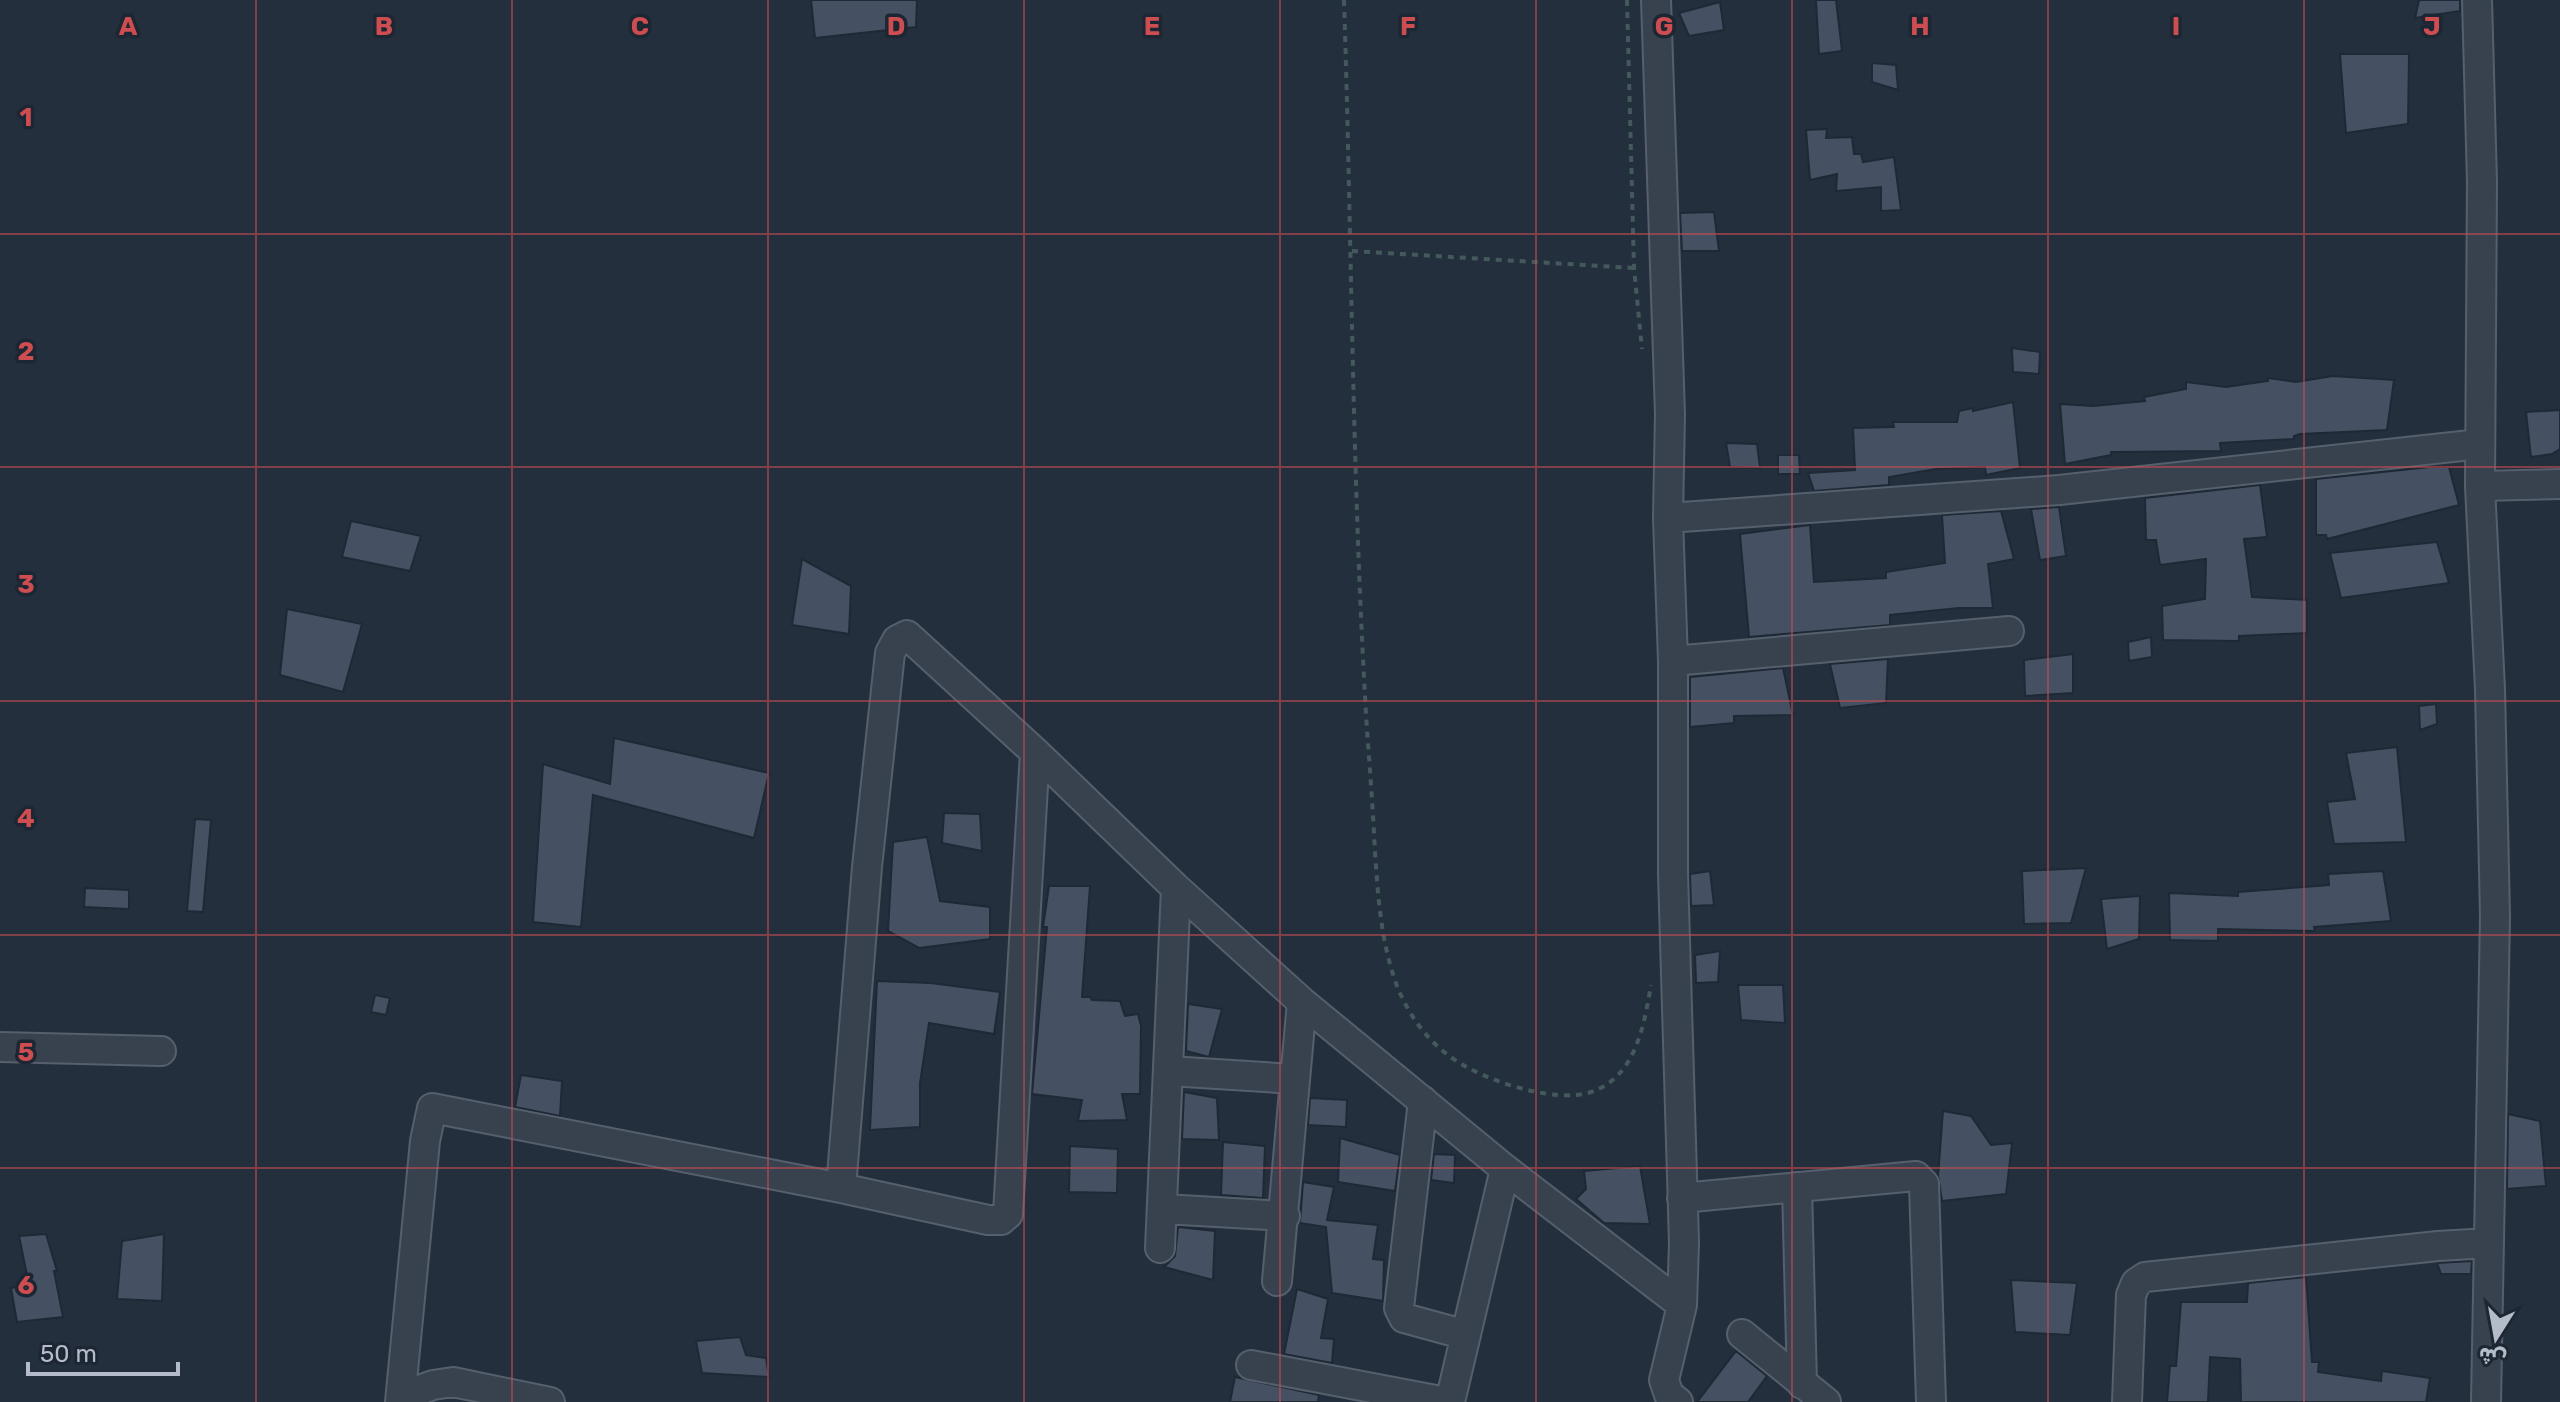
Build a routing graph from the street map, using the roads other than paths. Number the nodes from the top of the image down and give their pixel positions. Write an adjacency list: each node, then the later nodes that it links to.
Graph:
1 (1656, 0): 6 (street)
2 (2477, 0): 3 (street)
3 (2480, 444): 5 (street); 6 (street)
4 (2560, 484): 5 (street)
5 (2480, 486): 23 (street)
6 (1668, 518): 8 (street)
7 (2009, 631): 8 (street)
8 (1673, 661): 20 (street)
9 (1035, 752): 10 (street); 19 (street); 19 (street)
10 (1176, 888): 11 (street); 14 (street)
11 (1302, 1002): 15 (street); 16 (street)
12 (0, 1047): 13 (street)
13 (161, 1051)
14 (1169, 1071): 15 (street); 21 (street)
15 (1294, 1079): 22 (street)
16 (1423, 1101): 17 (street); 28 (street)
17 (1505, 1169): 26 (street); 28 (street)
18 (1797, 1187): 20 (street); 30 (street); 36 (street)
19 (841, 1188): 31 (street)
20 (1682, 1198): 26 (street)
21 (1164, 1209): 22 (street); 24 (street)
22 (1285, 1216): 25 (street)
23 (2489, 1243): 37 (street); 38 (street)
24 (1160, 1248)
25 (1277, 1281)
26 (1682, 1305): 34 (street)
27 (1742, 1334): 30 (street)
28 (1466, 1335): 33 (street)
29 (1251, 1365): 33 (street)
30 (1802, 1384): 35 (street)
31 (400, 1400): 32 (street)
32 (550, 1402)
33 (1448, 1402)
34 (1678, 1402)
35 (1826, 1402)
36 (1931, 1402)
37 (2127, 1402)
38 (2486, 1402)

